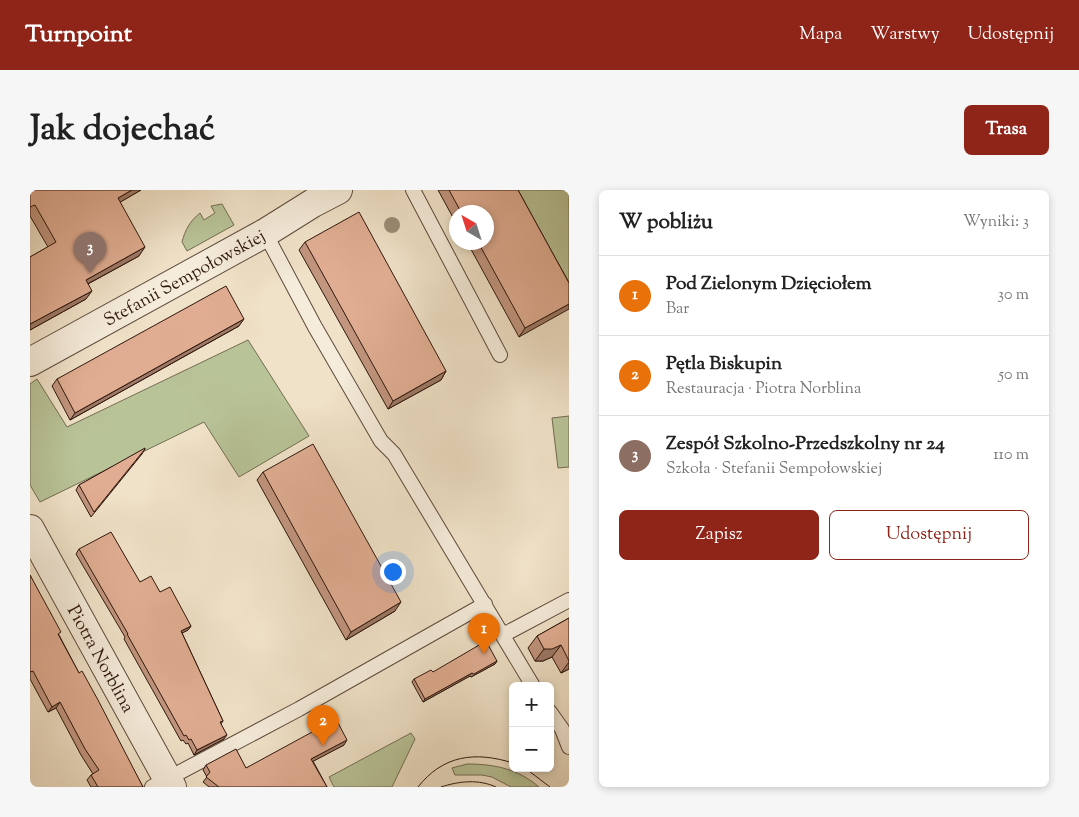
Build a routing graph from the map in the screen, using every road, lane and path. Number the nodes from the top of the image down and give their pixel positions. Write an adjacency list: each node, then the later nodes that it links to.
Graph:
1 (338, 190): 3 (street, Stefanii Sempołowskiej)
2 (413, 190): 4 (lane)
3 (265, 234): 5 (street, Stefanii Sempołowskiej); 8 (lane)
4 (500, 355)
5 (30, 362)
6 (30, 529): 13 (street, Piotra Norblina)
7 (569, 600): 9 (lane)
8 (485, 604): 9 (lane); 13 (lane)
9 (503, 635): 10 (lane)
10 (531, 682)
11 (554, 718): 12 (lane)
12 (569, 747)
13 (164, 784)

